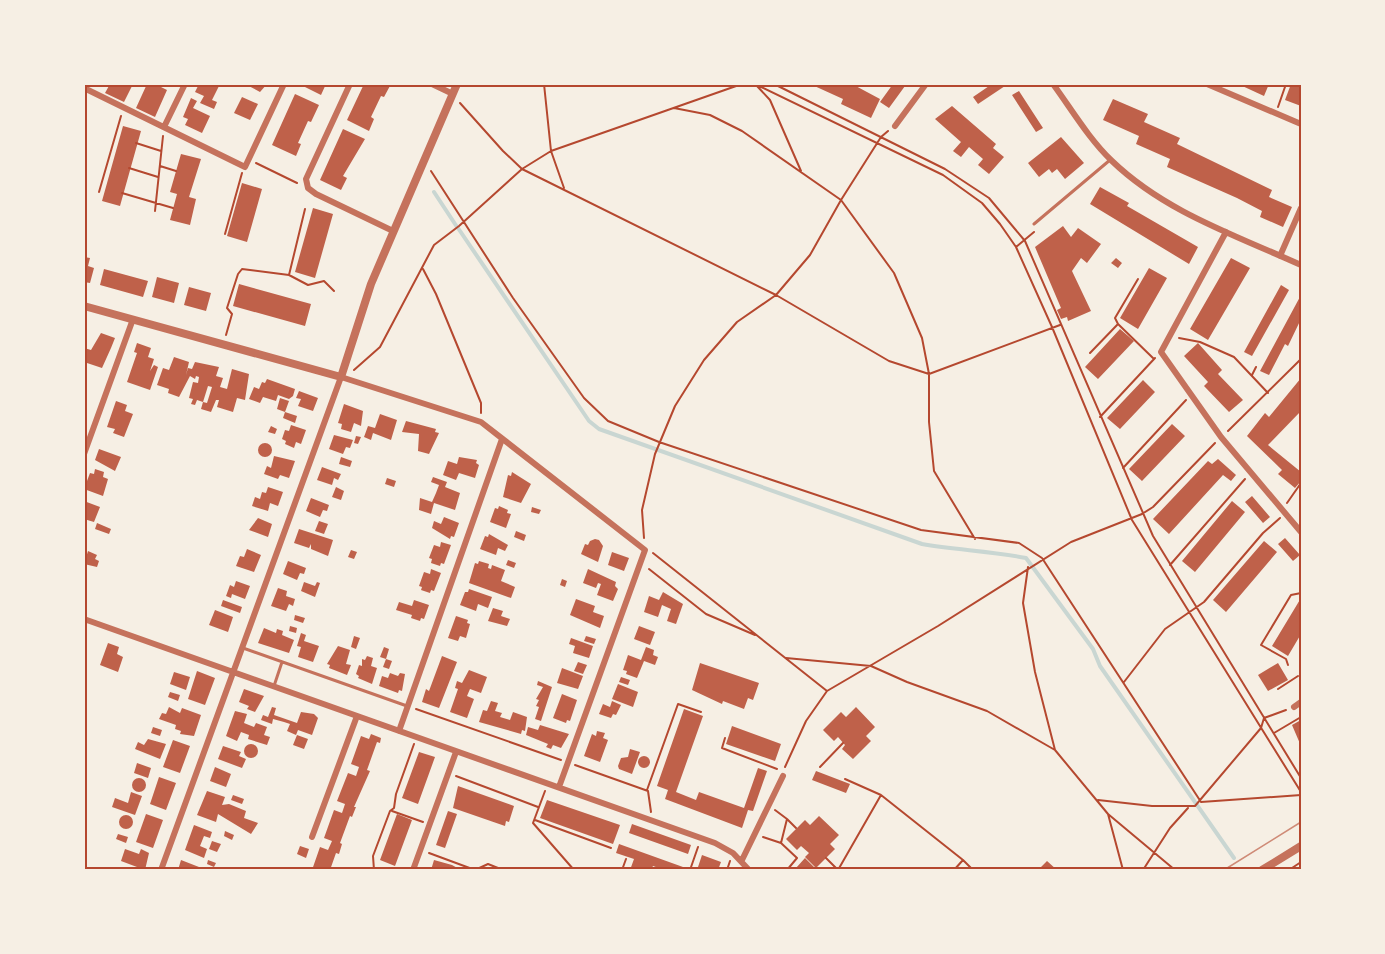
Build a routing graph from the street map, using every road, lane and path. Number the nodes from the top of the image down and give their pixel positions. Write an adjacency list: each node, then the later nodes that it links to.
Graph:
1 (185, 84): 21 (street)
2 (284, 84): 27 (street)
3 (351, 84): 37 (street)
4 (432, 84): 15 (street)
5 (457, 84): 15 (street)
6 (544, 84): 26 (path)
7 (750, 84): 17 (path)
8 (755, 84): 24 (path); 35 (path)
9 (774, 84): 22 (path)
10 (926, 84): 20 (street)
11 (1207, 84): 18 (street)
12 (1286, 84): 18 (path)
13 (1057, 85): 29 (street)
14 (84, 88): 16 (street)
15 (453, 94): 28 (street); 33 (path)
16 (124, 108): 21 (street); 39 (path)
17 (674, 108): 26 (path); 35 (path)
18 (1275, 113): 19 (street)
19 (1301, 124)
20 (895, 126): 22 (path)
21 (164, 127): 25 (path); 31 (street)
22 (881, 137): 24 (path); 52 (path)
23 (136, 143): 25 (path)
24 (877, 143): 41 (path); 53 (path)
25 (161, 151): 30 (path)
26 (551, 151): 33 (path); 38 (path)
27 (249, 159): 31 (street); 37 (path)
28 (423, 159): 47 (path); 49 (street)
29 (1110, 160): 48 (lane); 50 (street)
30 (160, 166): 34 (path); 36 (path)
31 (245, 167): 51 (path)
32 (129, 168): 36 (path)
33 (522, 169): 38 (path); 47 (path)
34 (176, 171)
35 (801, 171): 41 (path)
36 (159, 177): 42 (path)
37 (308, 188): 49 (street)
38 (564, 188): 60 (path)
39 (99, 192)
40 (122, 193): 42 (path)
41 (841, 200): 60 (path); 73 (path)
42 (156, 202): 43 (path); 46 (path)
43 (173, 208)
44 (1301, 208): 54 (street)
45 (306, 209): 57 (path)
46 (155, 211)
47 (463, 221): 56 (path); 82 (path)
48 (1034, 224): 52 (path)
49 (393, 231): 75 (street)
50 (1226, 232): 54 (street); 66 (street)
51 (225, 234)
52 (1025, 241): 53 (path); 64 (path)
53 (1016, 247): 65 (path)
54 (1280, 256): 55 (street)
55 (1301, 265)
56 (423, 269): 75 (path); 79 (path)
57 (290, 275): 59 (path); 67 (path)
58 (1138, 279): 63 (path)
59 (334, 291)
60 (776, 295): 73 (path); 82 (path)
61 (84, 306): 62 (street)
62 (133, 319): 67 (street); 83 (street)
63 (1118, 324): 69 (path); 70 (path)
64 (1060, 326): 65 (path); 78 (path)
65 (1052, 327): 73 (path); 89 (path)
66 (1170, 332): 68 (street); 74 (path)
67 (224, 344): 75 (street)
68 (1161, 352): 70 (path); 77 (street)
69 (1090, 353)
70 (1154, 359): 78 (path)
71 (1301, 359): 76 (path)
72 (1256, 366): 74 (path)
73 (929, 374): 91 (path)
74 (1251, 375): 76 (path)
75 (341, 377): 79 (street); 102 (street)
76 (1268, 393): 80 (path)
77 (1191, 396): 80 (street); 84 (path)
78 (1100, 417): 84 (path)
79 (482, 422): 81 (street)
80 (1221, 437): 85 (street); 87 (path)
81 (502, 439): 92 (street); 114 (street)
82 (659, 443): 91 (path); 92 (path)
83 (84, 454)
84 (1122, 468): 87 (path)
85 (1251, 473): 88 (street); 95 (path)
86 (1301, 483): 88 (path)
87 (1142, 514): 89 (path); 95 (path)
88 (1285, 514): 90 (street); 98 (path)
89 (1132, 520): 93 (path); 99 (path)
90 (1301, 532)
91 (975, 538): 93 (path)
92 (645, 550): 94 (street); 101 (path)
93 (1042, 558): 96 (path); 109 (path)
94 (641, 562): 101 (path); 128 (street)
95 (1170, 565): 98 (path)
96 (1028, 567): 106 (path); 126 (path)
97 (1301, 592): 105 (path)
98 (1197, 607): 99 (path); 119 (path)
99 (1190, 612): 109 (path); 120 (path)
100 (84, 619): 107 (street)
101 (758, 636): 103 (path)
102 (242, 648): 104 (lane); 107 (street)
103 (786, 658): 106 (path); 112 (path)
104 (282, 662): 110 (lane); 114 (lane)
105 (1288, 665)
106 (871, 666): 112 (path); 126 (path)
107 (233, 672): 110 (street); 164 (street)
108 (1298, 676): 111 (path)
109 (1123, 683): 140 (path)
110 (273, 686): 117 (street)
111 (1278, 689)
112 (826, 691): 124 (path)
113 (1301, 702): 115 (street)
114 (408, 706): 121 (street); 128 (path)
115 (1294, 707): 119 (path)
116 (701, 712): 136 (path)
117 (357, 716): 121 (street); 152 (street)
118 (1301, 717): 122 (path)
119 (1263, 718): 120 (path); 122 (path)
120 (1262, 729): 137 (path); 140 (path)
121 (399, 732): 123 (street)
122 (1274, 733): 132 (path)
123 (416, 738): 127 (street); 144 (path)
124 (725, 738)
125 (843, 743): 129 (path)
126 (1055, 750): 139 (path)
127 (456, 752): 130 (street); 134 (street)
128 (568, 762): 135 (street); 136 (path)
129 (820, 767)
130 (448, 773): 142 (path); 149 (street)
131 (783, 776): 141 (street)
132 (1301, 778)
133 (845, 779): 138 (path)
134 (548, 783): 135 (street); 142 (path)
135 (559, 787): 148 (street)
136 (647, 791): 148 (path)
137 (1301, 794): 140 (path)
138 (881, 795): 162 (path); 173 (path)
139 (1098, 800): 143 (path); 145 (path)
140 (1198, 804): 143 (path)
141 (769, 805): 146 (path); 151 (street)
142 (539, 807): 147 (path)
143 (1188, 808): 158 (path)
144 (392, 810): 149 (path); 165 (path)
145 (1108, 814): 158 (path); 176 (path)
146 (787, 819): 150 (path); 154 (path)
147 (535, 820): 156 (path); 168 (path)
148 (653, 821): 153 (street)
149 (430, 824): 157 (street)
150 (796, 828)
151 (755, 835): 154 (path); 161 (street)
152 (312, 837)
153 (702, 839): 161 (street); 170 (path)
154 (781, 843): 172 (path)
155 (1301, 846): 179 (street)
156 (611, 848)
157 (421, 850): 166 (street); 167 (path)
158 (1155, 851): 177 (path); 178 (path)
159 (826, 858): 173 (path)
160 (626, 859): 169 (path)
161 (742, 860): 171 (street)
162 (963, 861): 174 (path); 175 (path)
163 (1301, 862): 180 (path)
164 (160, 870)
165 (375, 870)
166 (413, 870)
167 (503, 870)
168 (574, 870)
169 (622, 870)
170 (690, 870)
171 (749, 870)
172 (787, 870)
173 (838, 870)
174 (954, 870)
175 (973, 870)
176 (1124, 870)
177 (1143, 870)
178 (1175, 870)
179 (1262, 870)
180 (1288, 870)

